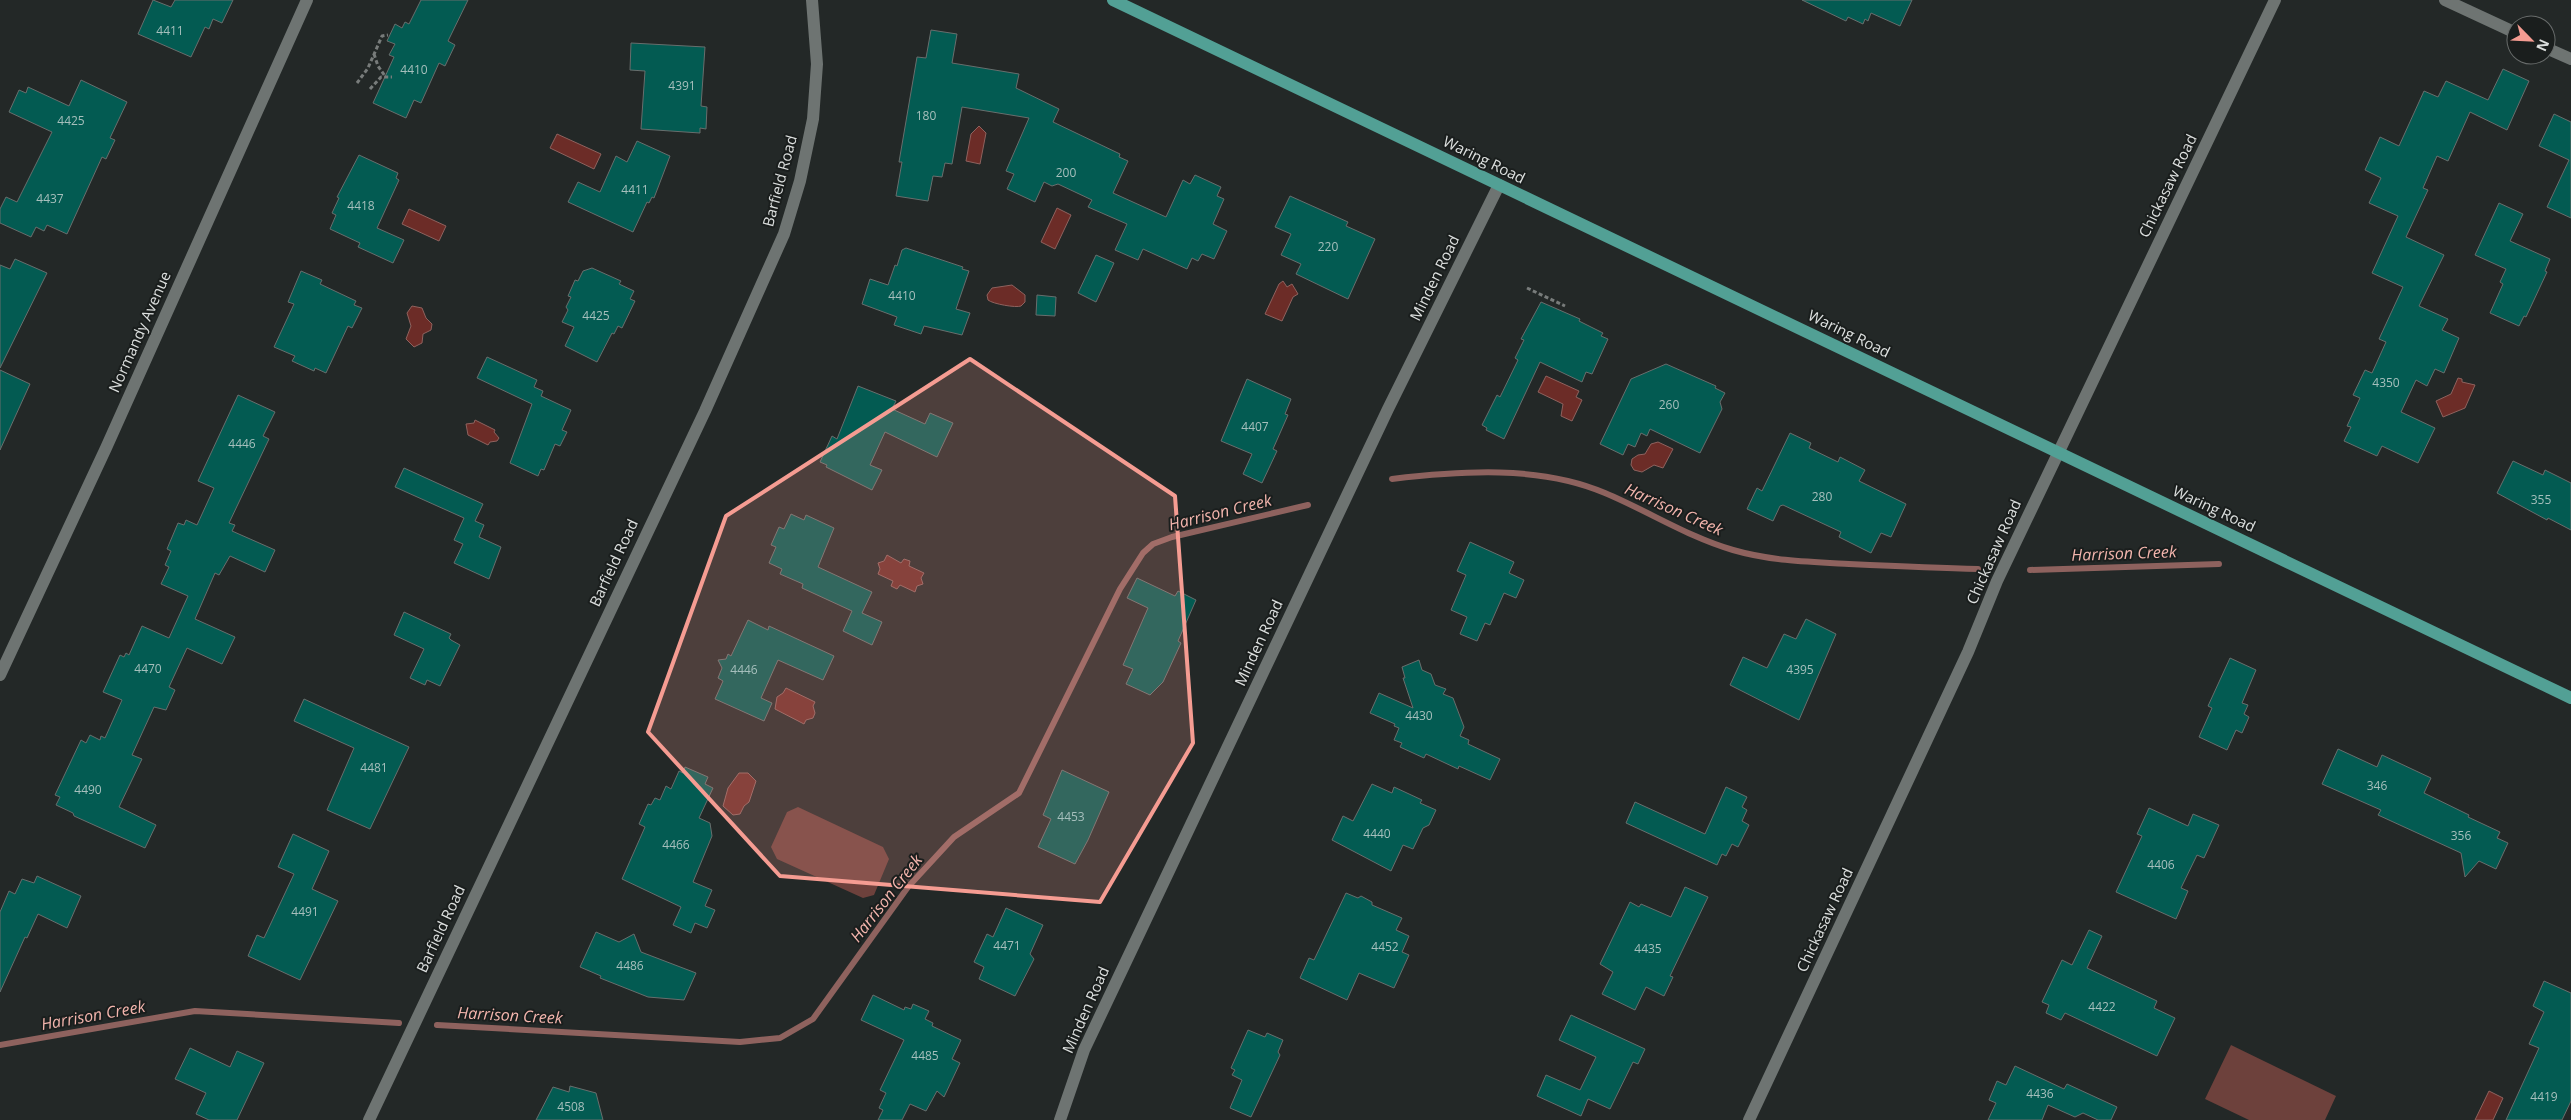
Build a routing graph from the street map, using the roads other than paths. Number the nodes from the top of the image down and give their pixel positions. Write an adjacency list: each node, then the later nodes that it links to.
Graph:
1 (307, 0): 11 (street, Normandy Avenue)
2 (812, 0): 13 (street, Barfield Road)
3 (1113, 0): 9 (main road, Waring Road)
4 (2275, 0): 10 (street, Chickasaw Road)
5 (2445, 0): 6 (street)
6 (2506, 29)
7 (2556, 52): 8 (street)
8 (2571, 59)
9 (1499, 185): 10 (main road, Waring Road); 14 (street, Minden Road)
10 (2058, 452): 12 (main road, Waring Road); 15 (street, Chickasaw Road)
11 (0, 676)
12 (2571, 698)
13 (370, 1120)
14 (1060, 1120)
15 (1748, 1120)

